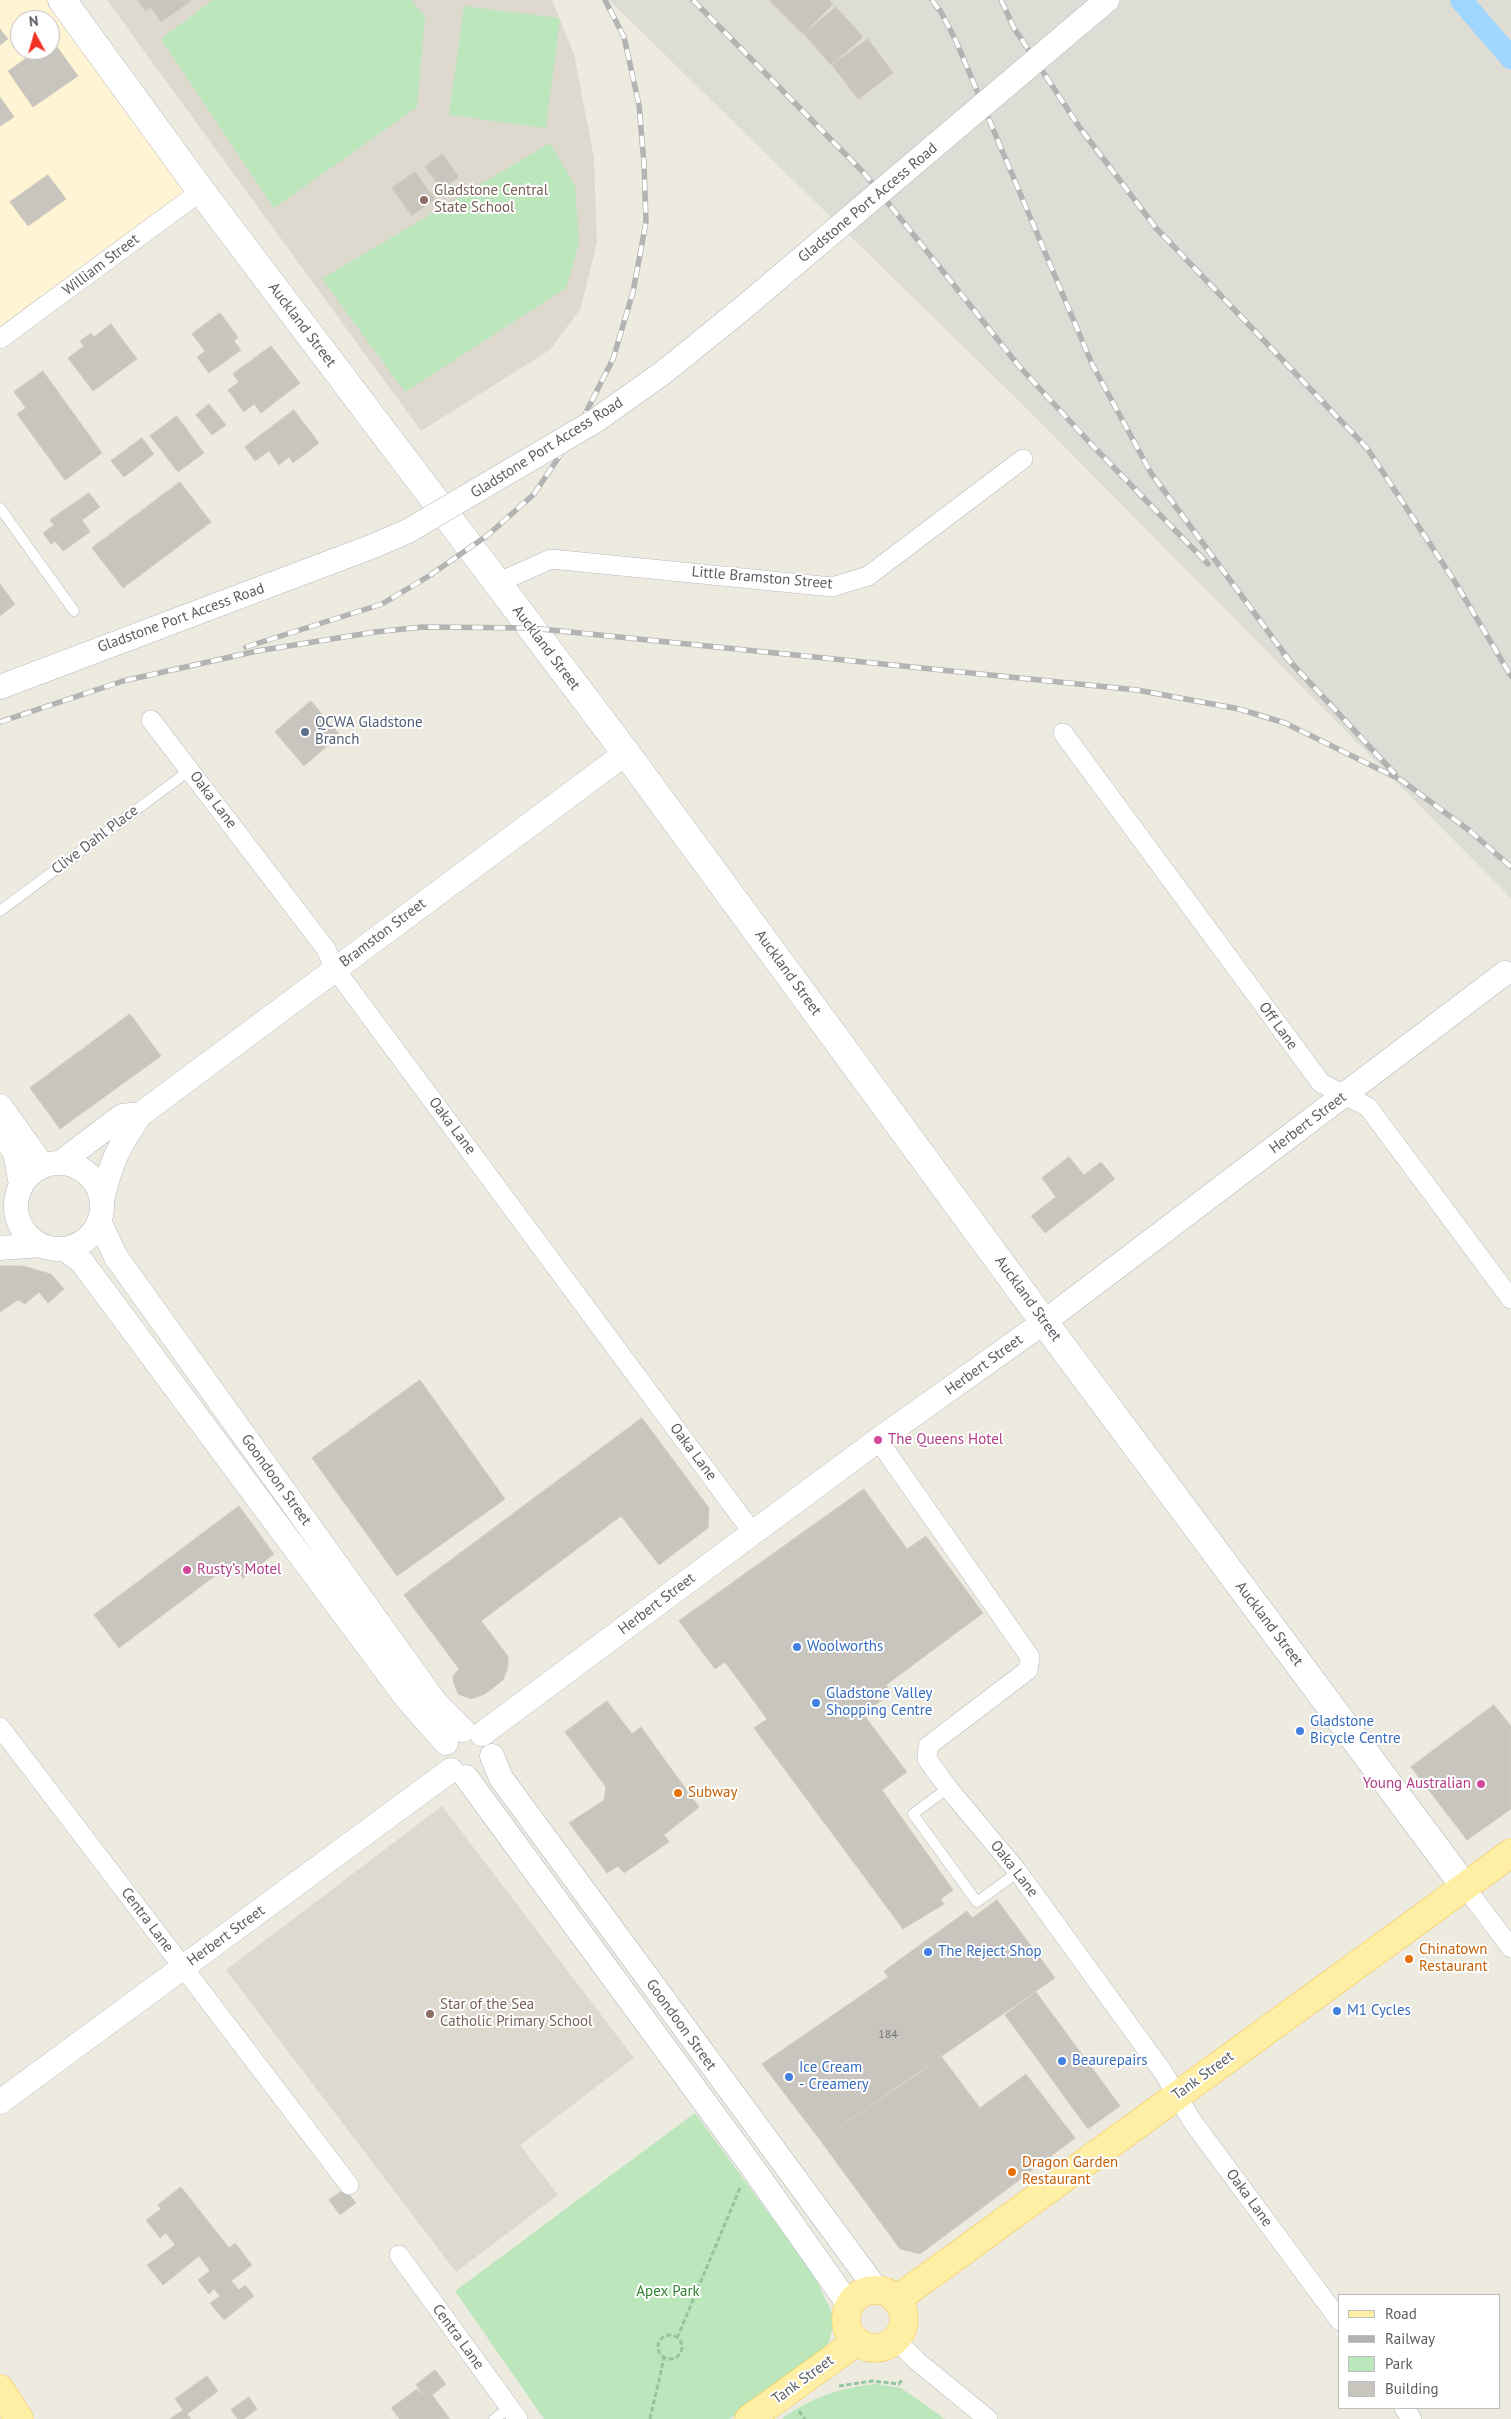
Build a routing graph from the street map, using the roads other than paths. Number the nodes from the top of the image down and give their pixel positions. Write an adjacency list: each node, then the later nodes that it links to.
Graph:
1 (62, 0): 3 (main road, Auckland Street)
2 (1107, 0): 9 (street, Gladstone Port Access Road, bridge)
3 (201, 191): 4 (street, William Street); 7 (main road, Auckland Street)
4 (0, 340)
5 (1023, 459): 7 (street, Little Bramston Street)
6 (0, 508): 8 (lane)
7 (496, 583): 12 (main road, Auckland Street)
8 (74, 610)
9 (0, 687)
10 (151, 720): 13 (street, Oaka Lane)
11 (1063, 733): 17 (street, Off Lane)
12 (626, 753): 15 (street, Bramston Street); 29 (main road, Auckland Street)
13 (190, 770): 14 (lane, Clive Dahl Place); 15 (street, Oaka Lane)
14 (0, 911)
15 (335, 969): 19 (street, Bramston Street); 31 (street, Oaka Lane)
16 (1505, 972): 17 (street, Herbert Street)
17 (1346, 1095): 28 (street, Off Lane); 29 (street, Herbert Street)
18 (0, 1106): 21 (street)
19 (141, 1114): 21 (street, Bramston Street); 23 (street, Bramston Street)
20 (0, 1132): 22 (street)
21 (52, 1165): 22 (street); 23 (street)
22 (12, 1197): 25 (street)
23 (102, 1200): 24 (street)
24 (100, 1223): 27 (street); 33 (street, Goondoon Street)
25 (40, 1245): 26 (street); 27 (street)
26 (0, 1248)
27 (65, 1249): 33 (street, Goondoon Street)
28 (1511, 1299)
29 (1044, 1322): 30 (street, Herbert Street); 39 (main road, Auckland Street)
30 (878, 1440): 31 (street, Herbert Street); 36 (street, Oaka Lane)
31 (753, 1533): 33 (street, Herbert Street)
32 (0, 1727): 41 (street, Centra Lane)
33 (464, 1736): 34 (street); 35 (street)
34 (492, 1756): 35 (street); 46 (street, Goondoon Street)
35 (459, 1773): 41 (street, Herbert Street); 47 (street, Goondoon Street)
36 (948, 1788): 38 (street, Oaka Lane); 38 (lane)
37 (1511, 1853): 39 (main road, Tank Street)
38 (1023, 1879): 42 (street, Oaka Lane)
39 (1465, 1886): 40 (street, Auckland Street); 42 (main road, Tank Street)
40 (1511, 1948)
41 (183, 1968): 43 (street, Herbert Street); 44 (street, Centra Lane)
42 (1176, 2095): 46 (main road, Tank Street); 48 (street, Oaka Lane)
43 (0, 2102)
44 (349, 2185)
45 (399, 2255): 53 (street, Centra Lane)
46 (887, 2295): 47 (main road); 49 (main road)
47 (849, 2305): 50 (main road)
48 (1338, 2318)
49 (896, 2340): 50 (main road); 52 (street)
50 (856, 2342): 56 (main road, Tank Street)
51 (0, 2389): 54 (main road)
52 (969, 2401): 57 (lane); 58 (street)
53 (514, 2413): 55 (lane)
54 (19, 2419)
55 (494, 2419)
56 (749, 2419)
57 (977, 2419)
58 (988, 2419)

